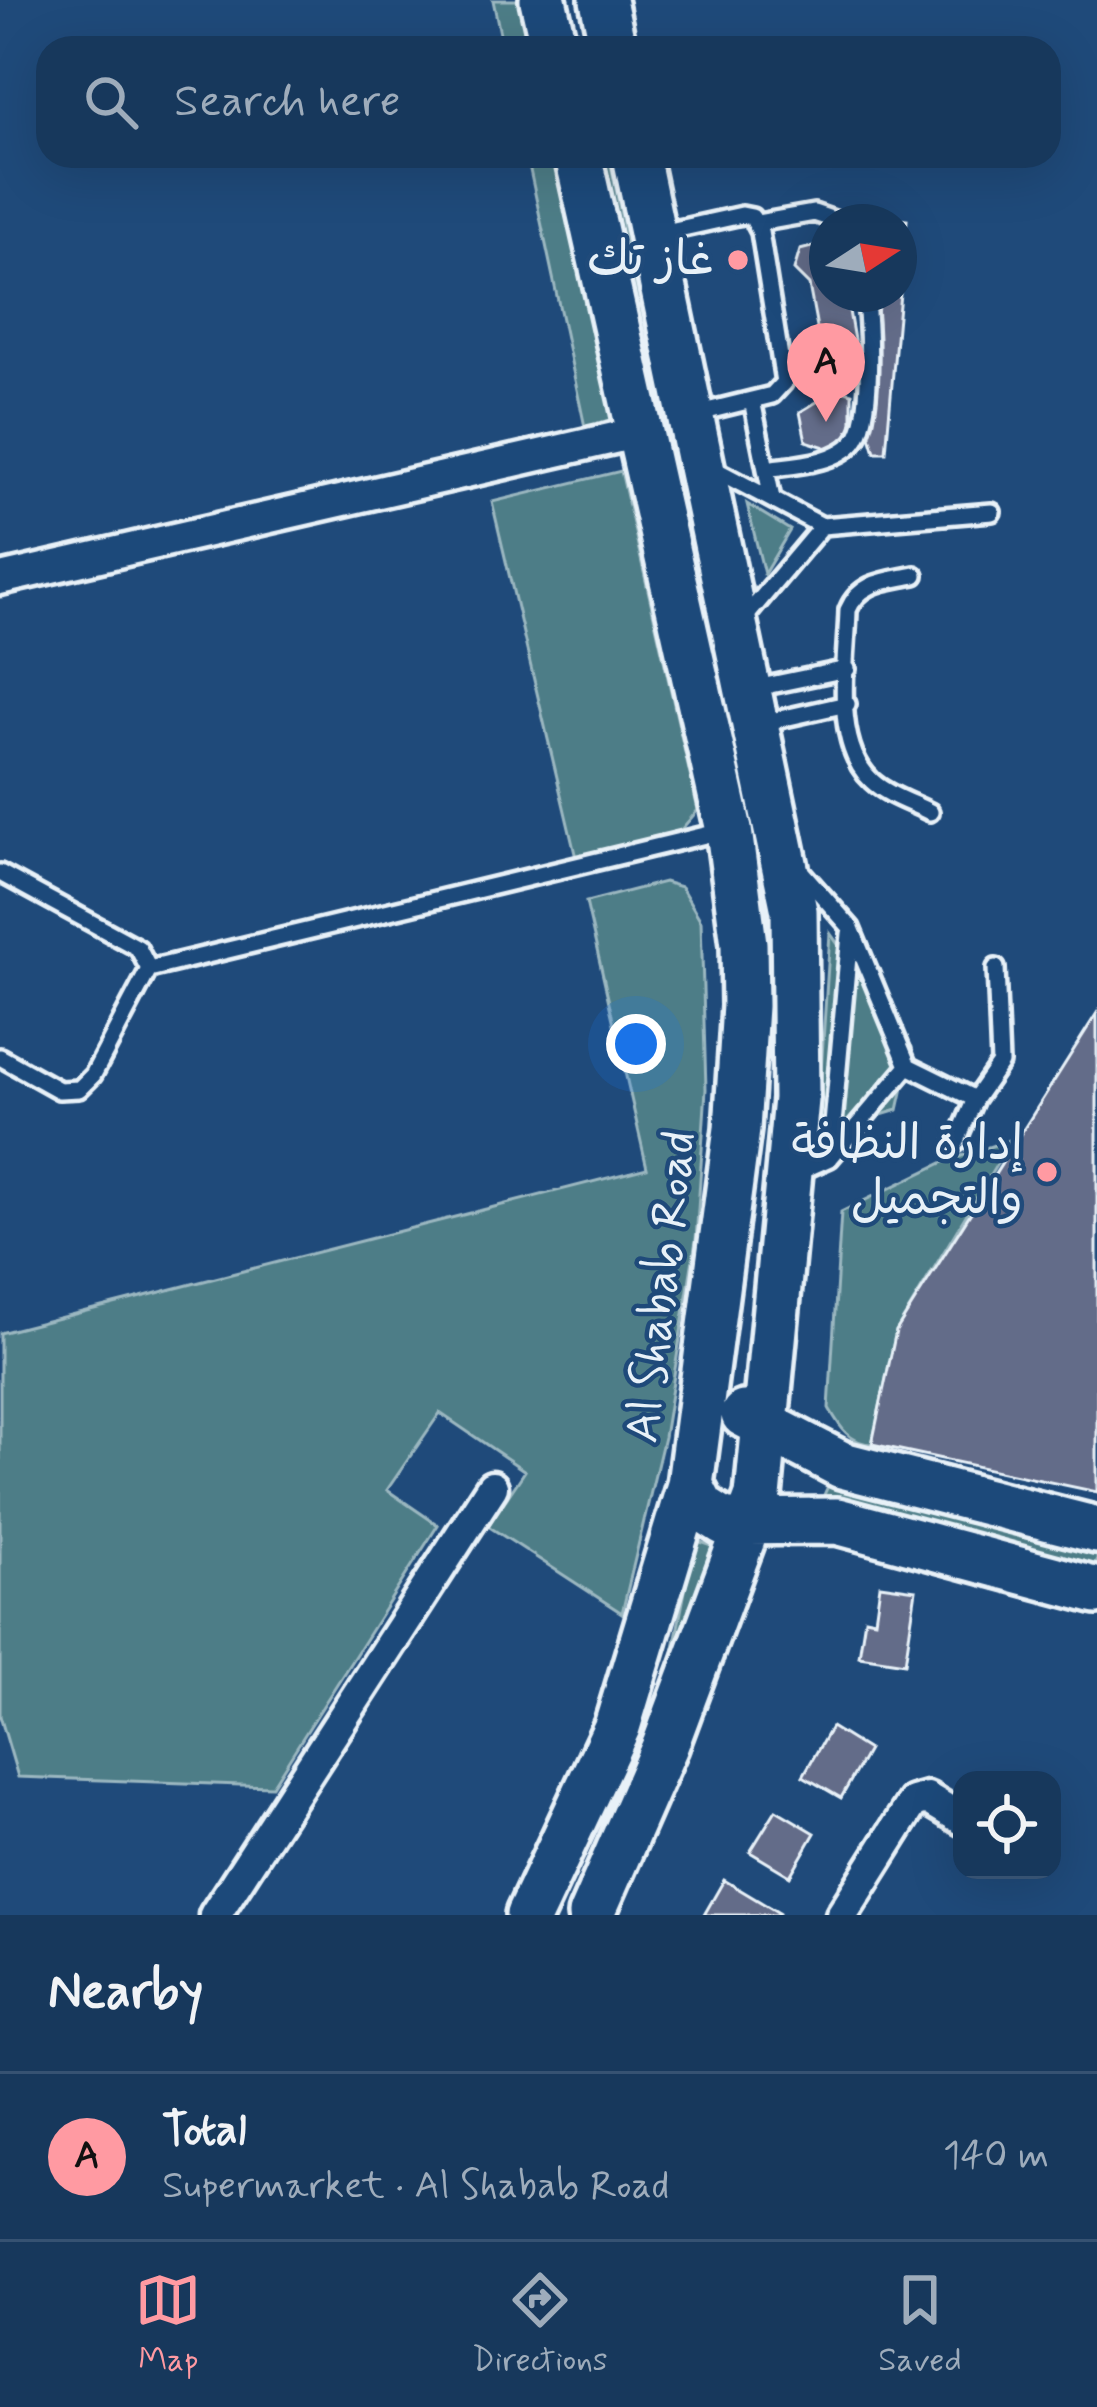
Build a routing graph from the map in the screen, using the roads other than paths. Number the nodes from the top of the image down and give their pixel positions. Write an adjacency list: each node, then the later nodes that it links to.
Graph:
1 (543, 0): 3 (main road)
2 (603, 0): 4 (main road)
3 (551, 36)
4 (610, 36)
5 (581, 168): 13 (main road, Al Shabab Road)
6 (639, 168): 9 (main road)
7 (809, 214): 8 (lane)
8 (758, 223): 9 (lane); 11 (lane)
9 (653, 234): 12 (main road)
10 (867, 312): 15 (lane)
11 (752, 400): 12 (lane); 15 (lane)
12 (692, 415): 14 (main road)
13 (640, 432): 20 (street); 26 (main road, Al Shabab Road)
14 (703, 464): 16 (lane); 21 (main road)
15 (766, 469): 16 (lane)
16 (772, 500): 18 (lane)
17 (992, 512): 18 (lane)
18 (822, 526): 21 (lane)
19 (915, 575): 22 (lane)
20 (0, 579)
21 (738, 626): 24 (main road)
22 (847, 669): 23 (lane); 24 (lane)
23 (847, 704): 24 (lane); 25 (lane)
24 (755, 706): 27 (main road)
25 (930, 812)
26 (732, 846): 27 (main road); 31 (lane); 38 (main road, Al Shabab Road)
27 (784, 853): 29 (lane); 36 (main road)
28 (0, 873): 31 (lane)
29 (851, 928): 33 (lane); 36 (lane)
30 (996, 968): 34 (lane)
31 (149, 969): 32 (lane)
32 (0, 1058)
33 (908, 1066): 34 (lane); 36 (lane)
34 (975, 1099): 35 (lane)
35 (956, 1143)
36 (811, 1166): 37 (main road)
37 (765, 1422): 38 (main road); 41 (main road); 42 (main road)
38 (702, 1426): 39 (main road, Al Shabab Road)
39 (690, 1485): 42 (main road); 48 (main road, Al Shabab Road)
40 (492, 1487): 47 (street)
41 (964, 1496): 43 (main road); 44 (main road)
42 (750, 1524): 44 (main road); 49 (main road)
43 (1097, 1530)
44 (948, 1550): 45 (main road)
45 (1097, 1591)
46 (953, 1814): 50 (street)
47 (215, 1915)
48 (529, 1915)
49 (591, 1915)
50 (842, 1915)

